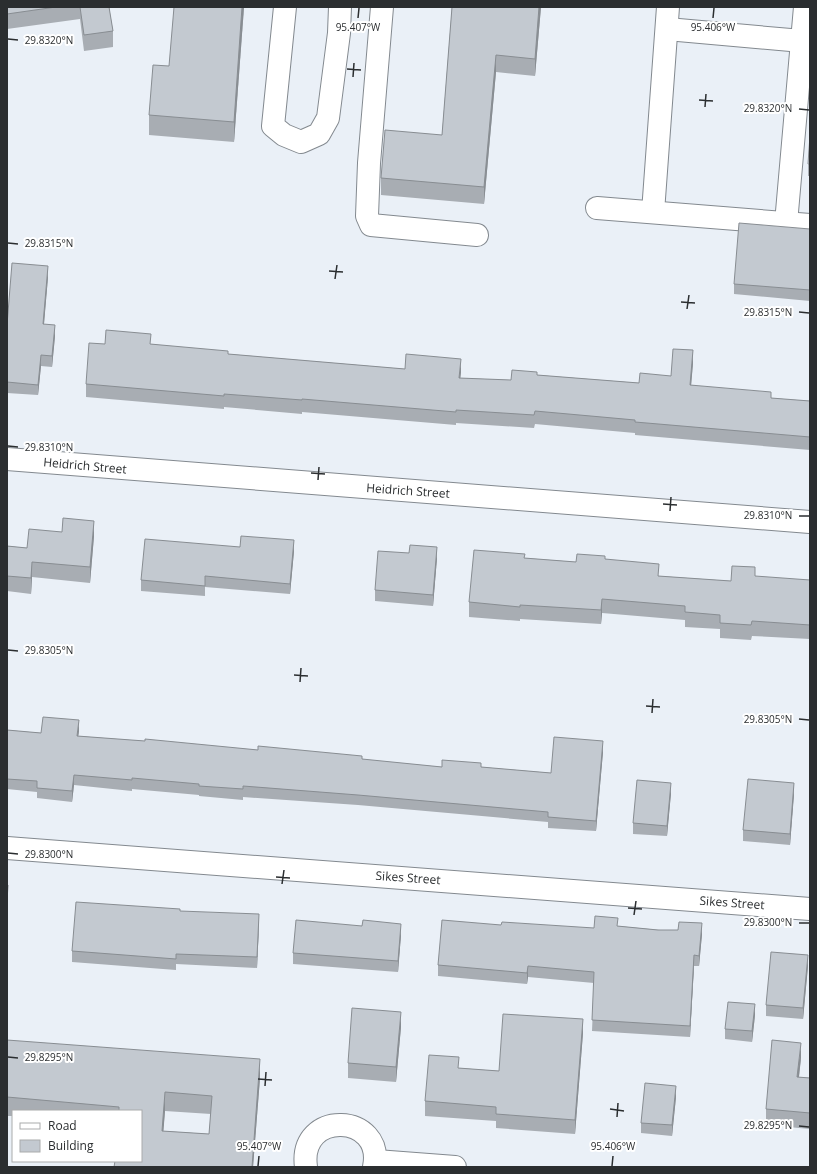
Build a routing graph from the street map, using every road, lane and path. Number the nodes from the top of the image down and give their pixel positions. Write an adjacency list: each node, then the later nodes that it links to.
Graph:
1 (285, 7): 2 (street)
2 (340, 7)
3 (382, 7): 12 (street)
4 (668, 7): 6 (street)
5 (805, 7): 7 (street)
6 (666, 29): 7 (street); 9 (street)
7 (802, 41): 10 (street)
8 (597, 208): 9 (street)
9 (653, 212): 10 (street)
10 (786, 223): 11 (street)
11 (810, 225)
12 (477, 235)
13 (7, 459): 14 (street, Heidrich Street)
14 (810, 522)
15 (7, 848): 16 (street, Sikes Street)
16 (810, 909)
17 (375, 1164): 18 (street); 19 (street)
18 (306, 1167)
19 (455, 1167)

